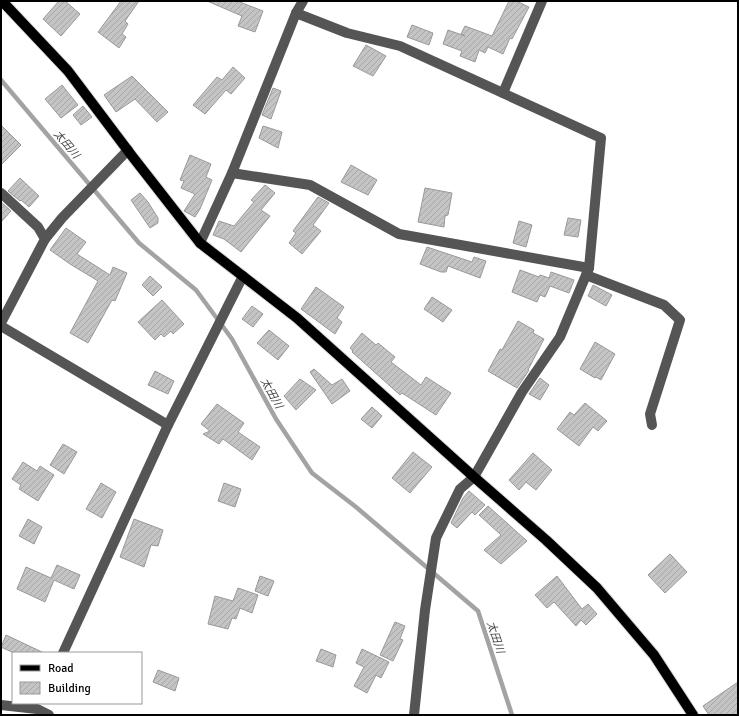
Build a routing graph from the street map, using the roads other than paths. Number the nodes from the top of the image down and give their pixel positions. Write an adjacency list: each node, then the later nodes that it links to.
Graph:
1 (2, 1): 4 (street); 7 (main road)
2 (303, 1): 5 (street)
3 (542, 1): 6 (street)
4 (1, 4)
5 (296, 13): 6 (street); 8 (street)
6 (503, 93): 12 (street)
7 (128, 150): 10 (street); 11 (main road)
8 (232, 173): 11 (street); 12 (street)
9 (1, 193): 10 (street)
10 (45, 239): 14 (street)
11 (200, 243): 13 (main road)
12 (588, 271): 15 (street); 17 (street)
13 (244, 276): 16 (street); 17 (main road)
14 (1, 324): 16 (street)
15 (652, 424)
16 (168, 425): 18 (street)
17 (474, 477): 22 (street); 23 (main road)
18 (63, 652)
19 (1, 705): 20 (street)
20 (37, 709): 21 (street)
21 (49, 715)
22 (414, 715)
23 (693, 715)

